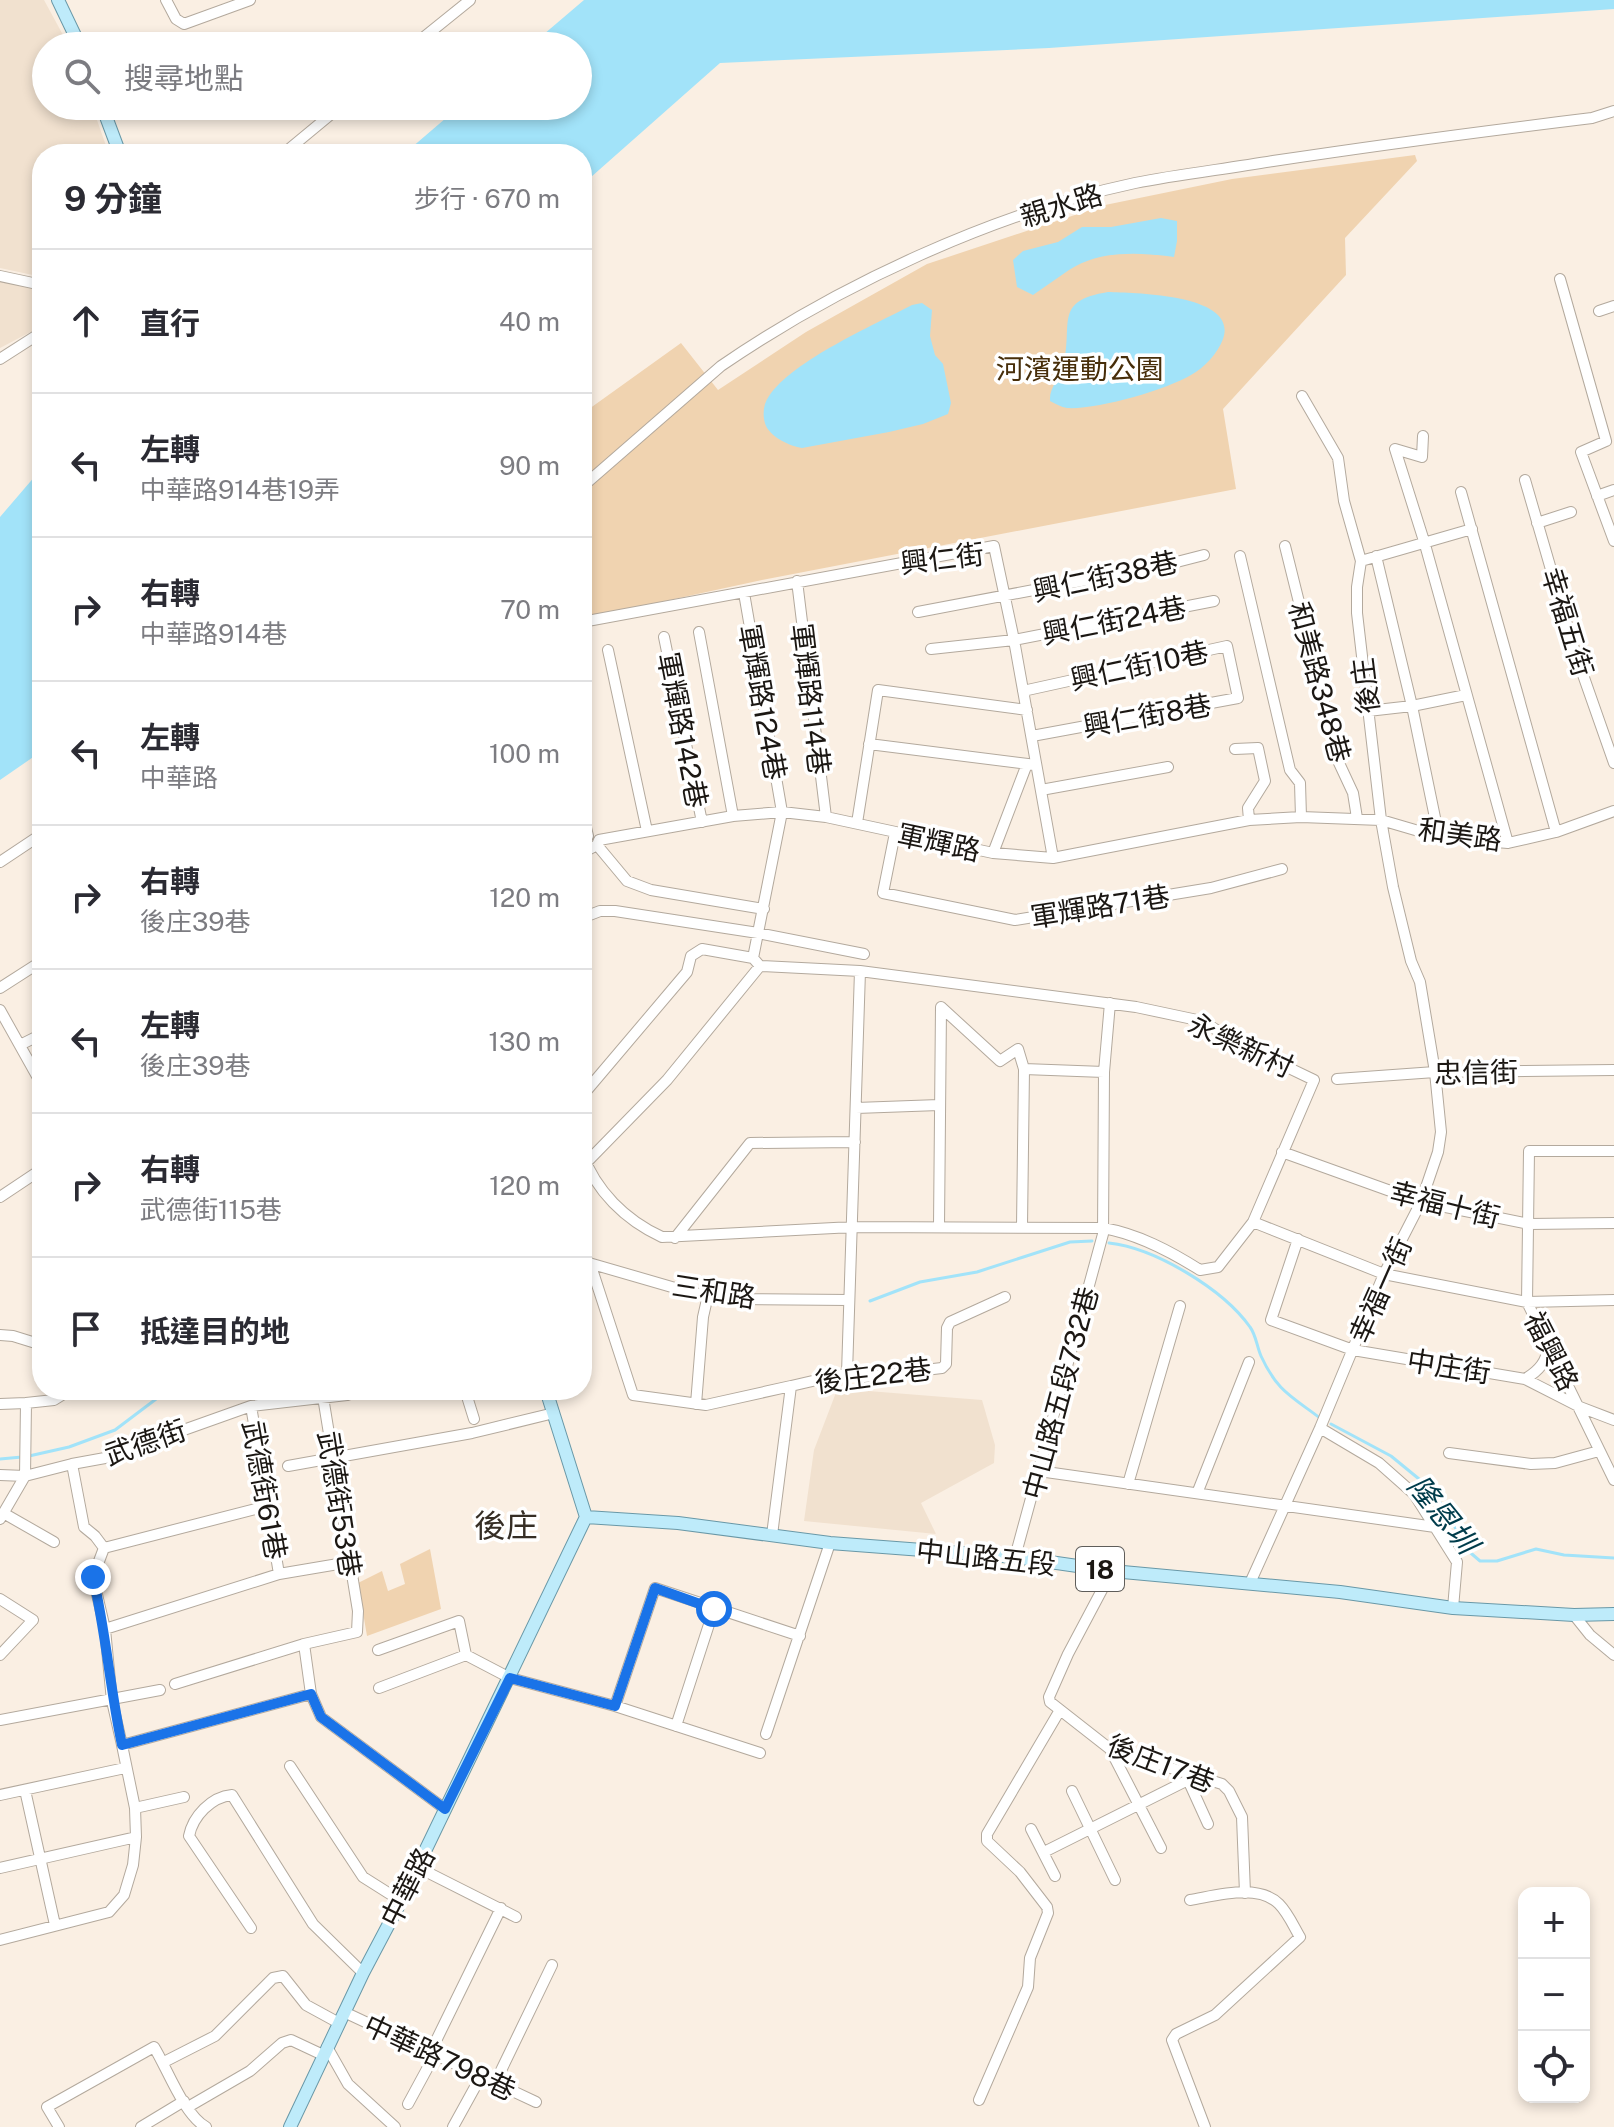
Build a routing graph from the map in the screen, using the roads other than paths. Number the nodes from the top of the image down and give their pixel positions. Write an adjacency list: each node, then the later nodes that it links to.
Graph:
1 (58, 0): 7 (main road)
2 (166, 0): 3 (street)
3 (250, 0)
4 (460, 0): 6 (street)
5 (470, 0): 6 (street)
6 (454, 11): 8 (street)
7 (73, 32)
8 (429, 32)
9 (1614, 111): 25 (street, 親水路)
10 (107, 120): 12 (main road)
11 (324, 120): 13 (street)
12 (116, 144)
13 (295, 144)
14 (0, 276): 16 (street)
15 (1560, 279): 29 (street)
16 (32, 283)
17 (1614, 306): 18 (street)
18 (1599, 311)
19 (32, 336): 21 (street)
20 (32, 338): 22 (street)
21 (0, 351)
22 (0, 359)
23 (1302, 396): 39 (street, 後庄)
24 (1423, 436): 33 (street)
25 (592, 478)
26 (1525, 480): 31 (street, 幸福五街)
27 (1614, 490): 29 (street)
28 (1461, 492): 32 (street)
29 (1597, 496): 34 (street)
30 (1571, 512): 31 (street)
31 (1537, 523): 60 (street, 幸福五街)
32 (1472, 529): 33 (street); 75 (street)
33 (1424, 541): 38 (street); 53 (street)
34 (1614, 541)
35 (1285, 546): 69 (street, 和美路348巷)
36 (1204, 555): 42 (street, 興仁街38巷)
37 (1240, 556): 68 (street, 和美路348巷)
38 (1376, 556): 39 (street); 54 (street, 後庄)
39 (1361, 561): 56 (street, 後庄)
40 (797, 581): 41 (street, 興仁街); 42 (street, 興仁街); 67 (street, 軍輝路114巷)
41 (744, 593): 45 (street, 興仁街); 65 (street, 軍輝路124巷)
42 (1005, 596): 44 (street, 興仁街38巷); 48 (street, 興仁街)
43 (1214, 601): 48 (street, 興仁街24巷)
44 (918, 612)
45 (592, 620)
46 (699, 632): 66 (street)
47 (664, 637): 72 (street, 軍輝路142巷)
48 (1014, 640): 49 (street, 興仁街24巷); 52 (street, 興仁街)
49 (931, 649)
50 (608, 650): 74 (street)
51 (1233, 674): 52 (street, 興仁街10巷); 57 (street, 興仁街8巷)
52 (1023, 691): 55 (street, 興仁街)
53 (1466, 695): 54 (street); 81 (street)
54 (1412, 706): 56 (street); 77 (street, 後庄)
55 (1027, 710): 57 (street, 興仁街); 58 (street)
56 (1368, 711): 71 (street, 後庄)
57 (1032, 736): 61 (street, 興仁街)
58 (869, 744): 61 (street); 73 (street)
59 (1235, 749): 70 (street)
60 (1614, 763)
61 (1032, 764): 63 (street, 興仁街); 83 (street)
62 (1168, 767): 63 (street)
63 (1041, 790): 84 (street, 興仁街)
64 (1614, 811): 75 (street, 和美路)
65 (782, 812): 66 (street, 軍輝路); 67 (street, 軍輝路); 87 (street)
66 (733, 816): 72 (street, 軍輝路)
67 (826, 817): 73 (street, 軍輝路)
68 (1301, 817): 69 (street, 和美路); 70 (street, 軍輝路)
69 (1357, 818): 71 (street, 和美路)
70 (1249, 820): 84 (street, 軍輝路)
71 (1381, 820): 77 (street, 和美路); 94 (street, 後庄)
72 (702, 822): 74 (street, 軍輝路)
73 (857, 823): 76 (street, 軍輝路)
74 (647, 831): 80 (street, 軍輝路)
75 (1556, 832): 81 (street, 和美路)
76 (895, 833): 83 (street, 軍輝路); 86 (street, 軍輝路71巷)
77 (1439, 837): 81 (street, 和美路)
78 (592, 839): 80 (street)
79 (32, 841): 85 (street)
80 (598, 842): 82 (street, 軍輝路); 87 (street)
81 (1508, 843)
82 (592, 846)
83 (993, 853): 84 (street, 軍輝路)
84 (1053, 858)
85 (0, 862)
86 (1282, 869)
87 (764, 909): 89 (street)
88 (592, 914): 89 (street)
89 (758, 933): 90 (street); 91 (street)
90 (864, 954)
91 (756, 962): 93 (street, 永樂新村); 106 (street, 永樂新村); 111 (street, 永樂新村)
92 (32, 967): 95 (street)
93 (860, 971): 96 (street, 永樂新村); 108 (street)
94 (1420, 982): 104 (street, 幸福一街)
95 (0, 988)
96 (1110, 1003): 103 (street); 112 (street, 永樂新村)
97 (0, 1010): 99 (street)
98 (32, 1039): 99 (street)
99 (20, 1045): 100 (street)
100 (32, 1067)
101 (1024, 1069): 103 (street); 107 (street); 121 (street)
102 (1614, 1070): 104 (street, 忠信街)
103 (1104, 1072): 123 (street)
104 (1435, 1072): 105 (street, 忠信街); 116 (street, 幸福一街)
105 (1337, 1079)
106 (592, 1084)
107 (939, 1105): 108 (street); 120 (street)
108 (856, 1108): 109 (street)
109 (855, 1142): 122 (street); 124 (street)
110 (1614, 1151): 119 (street, 福興路)
111 (592, 1152)
112 (1282, 1152): 116 (street, 幸福十街); 117 (street, 永樂新村)
113 (32, 1176): 115 (street)
114 (592, 1178): 124 (street, 永樂新村)
115 (0, 1197)
116 (1421, 1202): 119 (street, 幸福十街); 127 (street, 幸福一街)
117 (1253, 1222): 123 (street, 永樂新村); 125 (street)
118 (1614, 1223): 119 (street, 幸福十街)
119 (1529, 1224): 133 (street, 福興路)
120 (939, 1226): 121 (street, 永樂新村); 122 (street, 永樂新村)
121 (1022, 1226): 123 (street, 永樂新村)
122 (853, 1227): 124 (street, 永樂新村); 131 (street)
123 (1103, 1228): 162 (street, 中山路五段732巷)
124 (675, 1238)
125 (1298, 1239): 127 (street); 138 (street, 中庄街)
126 (592, 1264): 129 (street, 三和路)
127 (1384, 1274): 133 (street); 138 (street, 幸福一街)
128 (592, 1279): 150 (street, 後庄22巷)
129 (708, 1295): 131 (street, 三和路); 150 (street)
130 (1005, 1297): 140 (street, 後庄22巷)
131 (849, 1300): 140 (street)
132 (1614, 1300): 133 (street)
133 (1527, 1302): 137 (street, 福興路)
134 (1180, 1306): 166 (street)
135 (0, 1335): 136 (street)
136 (32, 1342)
137 (1549, 1345): 141 (street); 152 (street, 福興路)
138 (1353, 1350): 141 (street, 中庄街); 156 (street, 幸福一街)
139 (1249, 1362): 167 (street)
140 (847, 1373): 142 (street, 後庄22巷)
141 (1525, 1379): 152 (street, 中庄街)
142 (791, 1386): 150 (street, 後庄22巷); 173 (street, 後庄22巷)
143 (54, 1400): 148 (street)
144 (299, 1400): 151 (street, 武德街)
145 (323, 1400): 159 (street, 武德街53巷)
146 (468, 1400): 154 (street)
147 (549, 1400): 153 (main road)
148 (26, 1403): 149 (street); 164 (street)
149 (0, 1404)
150 (696, 1404)
151 (251, 1406): 160 (street, 武德街); 168 (street, 武德街61巷)
152 (1580, 1407): 155 (street, 中庄街); 157 (street, 福興路)
153 (554, 1413): 159 (street); 171 (main road)
154 (474, 1419)
155 (1614, 1420)
156 (1320, 1428): 169 (street, 幸福一街); 172 (street)
157 (1599, 1451): 158 (street); 165 (street, 福興路)
158 (1449, 1453)
159 (333, 1458): 161 (street); 178 (street, 武德街53巷)
160 (72, 1464): 164 (street, 武德街); 176 (street)
161 (288, 1466)
162 (1039, 1471): 166 (street); 177 (street, 中山路五段732巷)
163 (0, 1475): 164 (street, 武德街)
164 (25, 1476): 170 (street)
165 (1614, 1480)
166 (1128, 1484): 167 (street)
167 (1198, 1491): 169 (street)
168 (267, 1506): 176 (street); 180 (street, 武德街61巷)
169 (1282, 1507): 172 (street); 181 (street, 幸福一街)
170 (2, 1517): 174 (street)
171 (586, 1517): 173 (main road, 中山路五段 / 18); 194 (main road, 中華路)
172 (1435, 1527): 183 (street)
173 (772, 1535): 175 (main road, 中山路五段 / 18)
174 (54, 1542)
175 (830, 1543): 177 (main road, 中山路五段 / 18); 188 (street)
176 (104, 1548): 187 (street)
177 (1015, 1557): 179 (main road, 中山路五段 / 18)
178 (350, 1562): 180 (street); 189 (street, 武德街53巷)
179 (1112, 1571): 181 (main road, 中山路五段 / 18); 201 (street)
180 (279, 1574): 187 (street)
181 (1250, 1583): 183 (main road, 中山路五段 / 18)
182 (0, 1599): 191 (street)
183 (1453, 1608): 186 (main road, 中山路五段 / 18)
184 (714, 1609): 188 (street); 200 (street); 203 (street)
185 (1614, 1614): 186 (main road, 中山路五段 / 18)
186 (1574, 1615): 193 (street)
187 (105, 1629): 199 (street)
188 (800, 1636): 204 (street)
189 (304, 1644): 195 (street); 198 (street)
190 (378, 1650): 192 (street)
191 (0, 1655)
192 (466, 1655): 194 (street); 196 (street)
193 (1614, 1655)
194 (510, 1678): 200 (street); 217 (main road, 中華路)
195 (175, 1684)
196 (379, 1688)
197 (160, 1690): 199 (street)
198 (311, 1694): 205 (street); 217 (street)
199 (112, 1701): 202 (street); 205 (street)
200 (615, 1706): 203 (street)
201 (1060, 1710): 206 (street, 後庄17巷); 245 (street)
202 (0, 1720)
203 (676, 1726): 207 (street)
204 (766, 1734)
205 (122, 1745): 209 (street)
206 (1110, 1749): 210 (street, 後庄17巷); 215 (street)
207 (760, 1753)
208 (290, 1766): 231 (street)
209 (125, 1768): 211 (street); 216 (street)
210 (1191, 1777): 215 (street); 218 (street); 229 (street, 後庄17巷)
211 (25, 1790): 213 (street); 224 (street)
212 (1072, 1791): 220 (street)
213 (0, 1795)
214 (184, 1797): 216 (street)
215 (1139, 1805): 220 (street); 222 (street)
216 (135, 1808): 221 (street)
217 (445, 1809): 225 (main road, 中華路)
218 (1208, 1824)
219 (1031, 1829): 223 (street)
220 (1090, 1829): 223 (street); 228 (street)
221 (136, 1837): 224 (street); 234 (street)
222 (1161, 1848)
223 (1044, 1852): 227 (street)
224 (42, 1859): 226 (street); 234 (street)
225 (417, 1867): 231 (main road, 中華路); 232 (street)
226 (0, 1868)
227 (1055, 1876)
228 (1115, 1880)
229 (1245, 1893): 230 (street); 255 (street)
230 (1190, 1900)
231 (401, 1901): 238 (main road, 中華路)
232 (501, 1908): 233 (street); 241 (street)
233 (516, 1917)
234 (55, 1925): 236 (street)
235 (251, 1928): 238 (street)
236 (0, 1940)
237 (552, 1965): 244 (street)
238 (363, 1973): 239 (main road, 中華路)
239 (341, 2017): 240 (main road, 中華路); 241 (street, 中華路798巷); 242 (street, 中華路798巷)
240 (325, 2051): 247 (street); 252 (main road, 中華路); 253 (street)
241 (432, 2055): 243 (street, 中華路798巷); 248 (street)
242 (164, 2062): 247 (street); 250 (street)
243 (480, 2078): 244 (street, 中華路798巷); 254 (street)
244 (494, 2085): 246 (street, 中華路798巷)
245 (979, 2100)
246 (536, 2102)
247 (186, 2104): 249 (street); 251 (street)
248 (408, 2104)
249 (201, 2126)
250 (59, 2127)
251 (141, 2127)
252 (290, 2127)
253 (395, 2127)
254 (453, 2127)
255 (1205, 2127)

